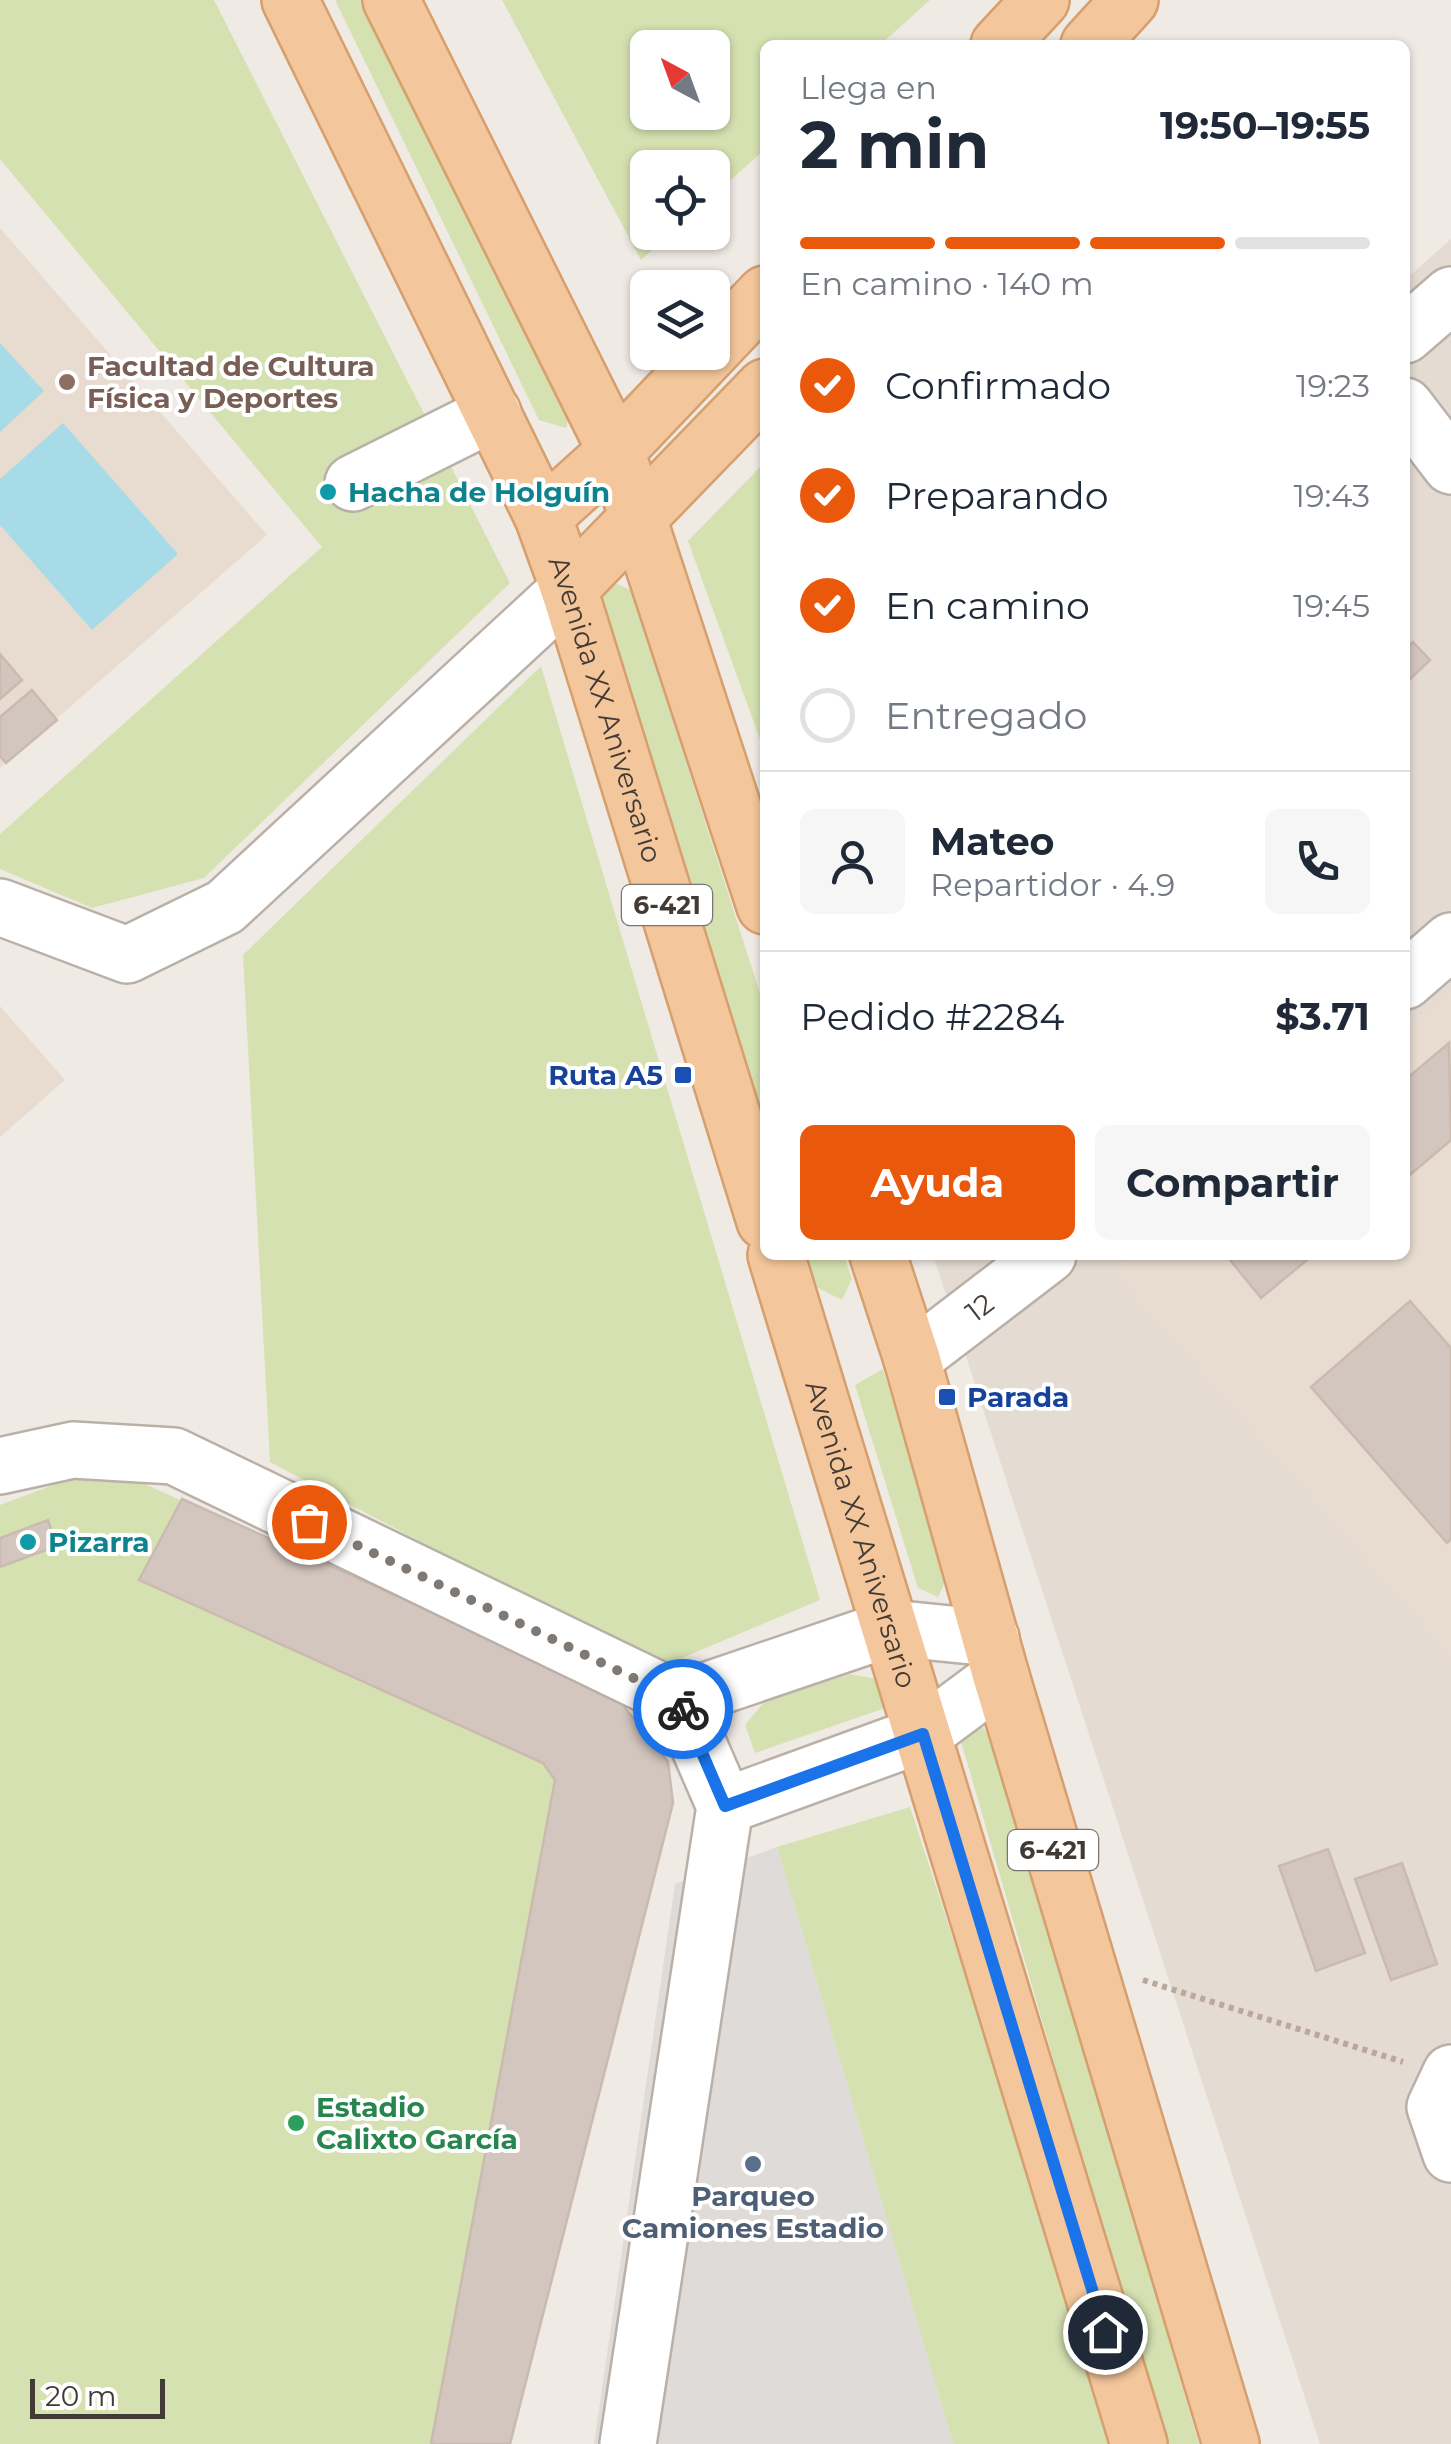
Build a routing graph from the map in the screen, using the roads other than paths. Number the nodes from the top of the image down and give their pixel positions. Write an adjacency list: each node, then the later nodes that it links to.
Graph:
1 (290, 0): 13 (main road, Avenida XX Aniversario / 6-421)
2 (392, 0): 15 (main road)
3 (1042, 0): 5 (main road)
4 (1130, 0): 6 (main road)
5 (1004, 40)
6 (1094, 40)
7 (1451, 295): 10 (street)
8 (760, 299): 9 (main road)
9 (730, 331)
10 (1410, 331)
11 (693, 370): 15 (main road)
12 (760, 391): 19 (main road)
13 (493, 413): 17 (street); 18 (main road, Avenida XX Aniversario / 6-421)
14 (1410, 413): 16 (street)
15 (616, 452): 18 (main road); 19 (main road)
16 (1451, 466)
17 (353, 484)
18 (543, 517): 20 (main road, Avenida XX Aniversario / 6-421)
19 (639, 520): 20 (main road); 21 (main road)
20 (569, 589): 22 (street); 25 (main road, Avenida XX Aniversario / 6-421)
21 (760, 891)
22 (0, 907)
23 (1451, 941): 24 (street)
24 (1410, 977)
25 (760, 1205)
26 (778, 1260): 31 (main road, Avenida XX Aniversario)
27 (880, 1260): 29 (main road, 6-421)
28 (1042, 1260): 29 (street, 12)
29 (912, 1360): 32 (main road, 6-421)
30 (0, 1466): 33 (street)
31 (891, 1628): 32 (street); 33 (street); 34 (main road, Avenida XX Aniversario)
32 (996, 1657): 34 (street); 38 (main road, 6-421)
33 (679, 1700): 35 (street)
34 (923, 1734): 35 (street); 37 (main road, Avenida XX Aniversario)
35 (725, 1806): 36 (street)
36 (628, 2444)
37 (1139, 2444)
38 (1231, 2444)

